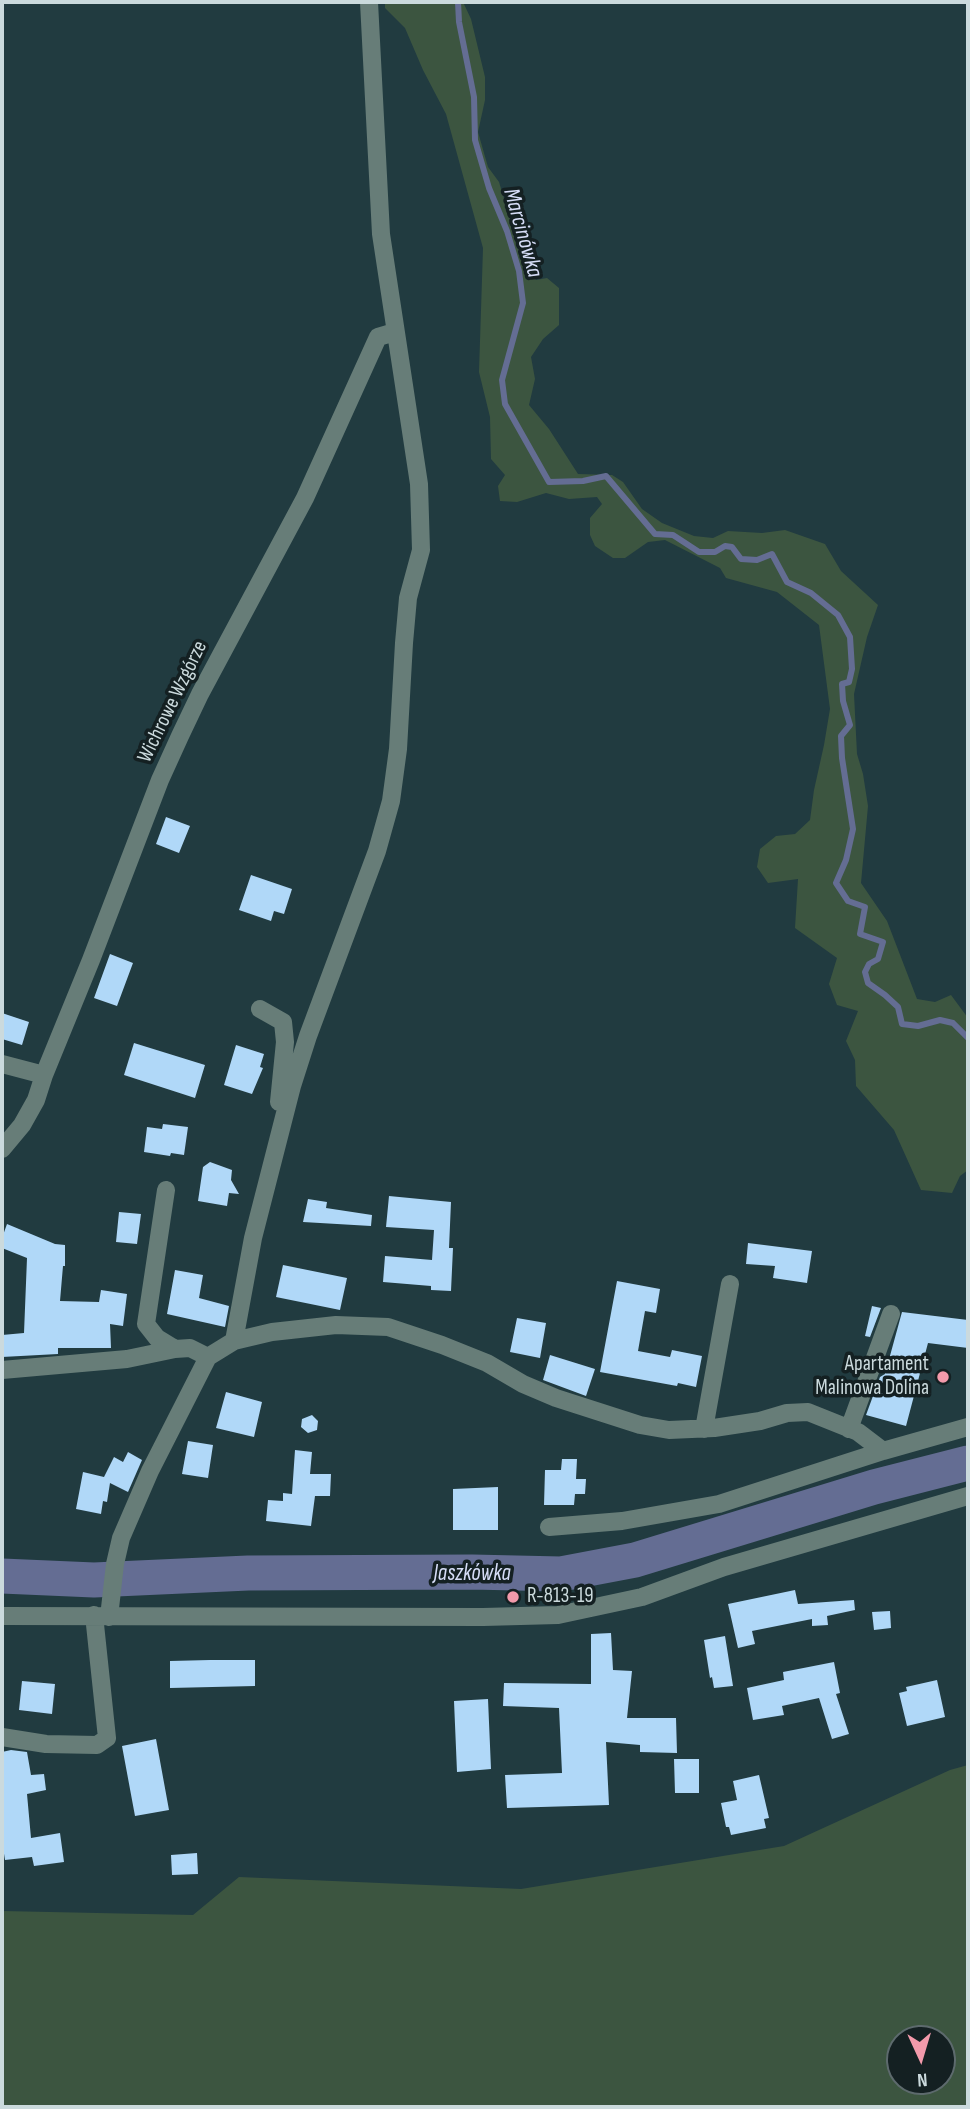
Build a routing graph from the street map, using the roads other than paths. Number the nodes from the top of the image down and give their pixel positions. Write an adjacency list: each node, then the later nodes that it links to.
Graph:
1 (369, 2): 2 (street)
2 (395, 332): 5 (street, Wichrowe Wzgórze); 6 (street)
3 (260, 1009): 6 (street)
4 (2, 1065): 5 (street)
5 (44, 1075): 7 (street, Wichrowe Wzgórze)
6 (279, 1133): 11 (street)
7 (2, 1149)
8 (166, 1190): 12 (street)
9 (730, 1284): 16 (street)
10 (891, 1314): 17 (street)
11 (234, 1341): 13 (street); 16 (street)
12 (175, 1349): 13 (street); 14 (street)
13 (208, 1357): 22 (street)
14 (2, 1370)
15 (968, 1427): 18 (street)
16 (704, 1429): 17 (street)
17 (849, 1429): 18 (street)
18 (883, 1451): 20 (street)
19 (968, 1496): 22 (street)
20 (549, 1527)
21 (2, 1616): 22 (street)
22 (101, 1616): 23 (street)
23 (2, 1737)

